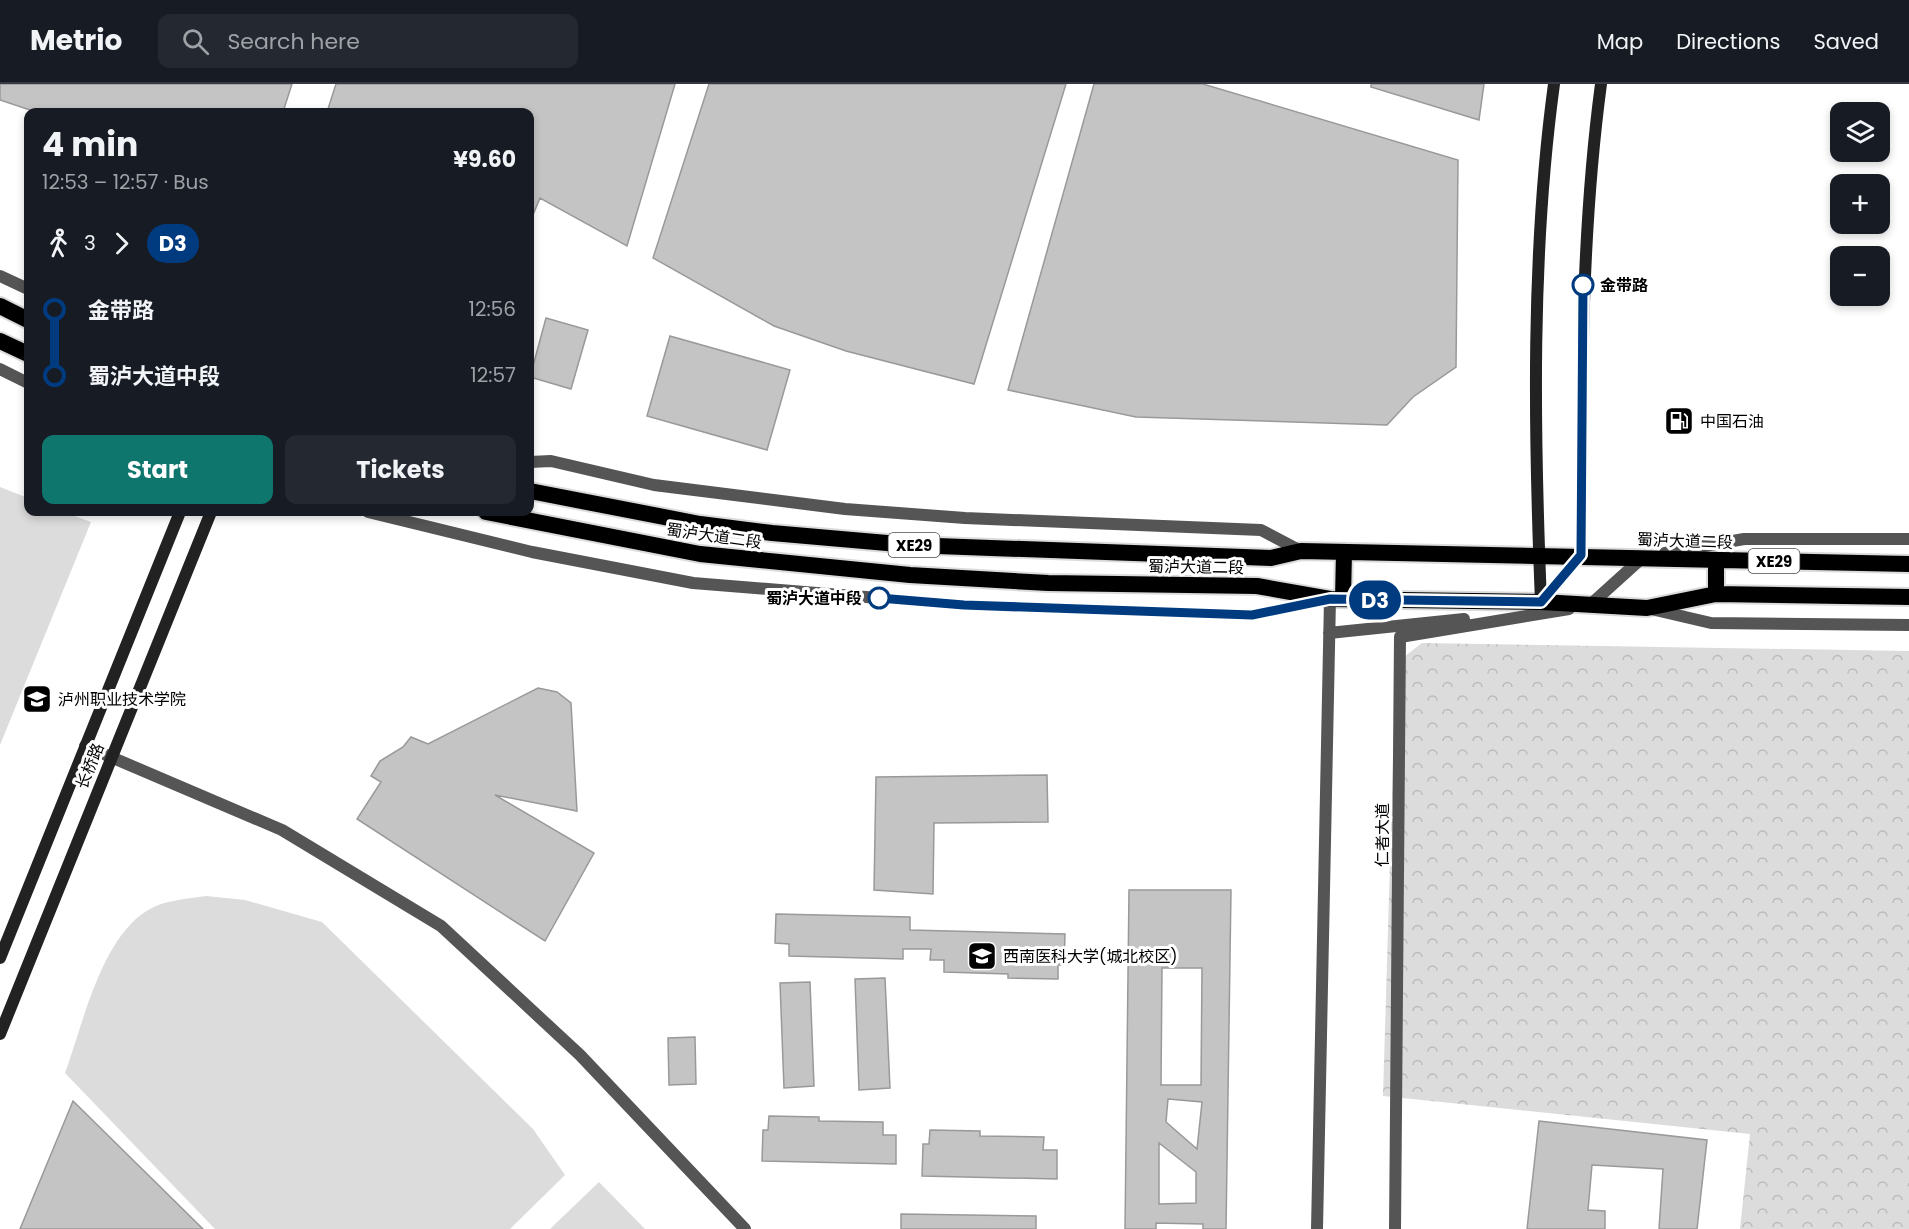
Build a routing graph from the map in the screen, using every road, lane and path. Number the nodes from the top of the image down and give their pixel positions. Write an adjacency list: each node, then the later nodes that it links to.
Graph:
1 (1554, 84): 20 (main road)
2 (1601, 84): 21 (main road)
3 (0, 276): 4 (street)
4 (24, 287)
5 (0, 306): 6 (highway)
6 (24, 318)
7 (0, 341): 8 (highway)
8 (24, 352)
9 (0, 369): 10 (street)
10 (24, 380)
11 (534, 462): 18 (street)
12 (534, 492): 18 (highway, 蜀泸大道二段 / XE29)
13 (178, 516): 33 (main road, 长桥路)
14 (209, 516): 34 (main road, 长桥路)
15 (384, 516): 27 (street)
16 (506, 516): 27 (highway, 蜀泸大道二段 / XE29)
17 (1909, 539): 22 (street)
18 (1301, 551): 19 (highway, 蜀泸大道二段 / XE29)
19 (1344, 552): 20 (highway, 蜀泸大道二段 / XE29); 27 (highway)
20 (1539, 554): 21 (highway, 蜀泸大道二段 / XE29); 28 (main road)
21 (1581, 555): 22 (highway, 蜀泸大道二段 / XE29); 28 (main road)
22 (1639, 558): 23 (highway, 蜀泸大道二段 / XE29); 29 (street)
23 (1716, 560): 24 (highway, 蜀泸大道二段 / XE29); 25 (highway)
24 (1909, 564)
25 (1716, 594): 26 (highway, 蜀泸大道二段 / XE29); 30 (highway, 蜀泸大道二段 / XE29)
26 (1909, 597)
27 (1336, 599): 28 (highway, 蜀泸大道二段 / XE29); 32 (street)
28 (1541, 602): 29 (highway, 蜀泸大道二段 / XE29)
29 (1593, 605): 30 (highway, 蜀泸大道二段 / XE29); 32 (street); 39 (street, 仁者大道)
30 (1647, 608): 31 (street)
31 (1909, 625)
32 (1329, 633): 38 (street)
33 (85, 746): 34 (street); 35 (main road, 长桥路)
34 (112, 756): 36 (main road, 长桥路); 37 (street)
35 (0, 958)
36 (0, 1034)
37 (745, 1229)
38 (1317, 1229)
39 (1395, 1229)

